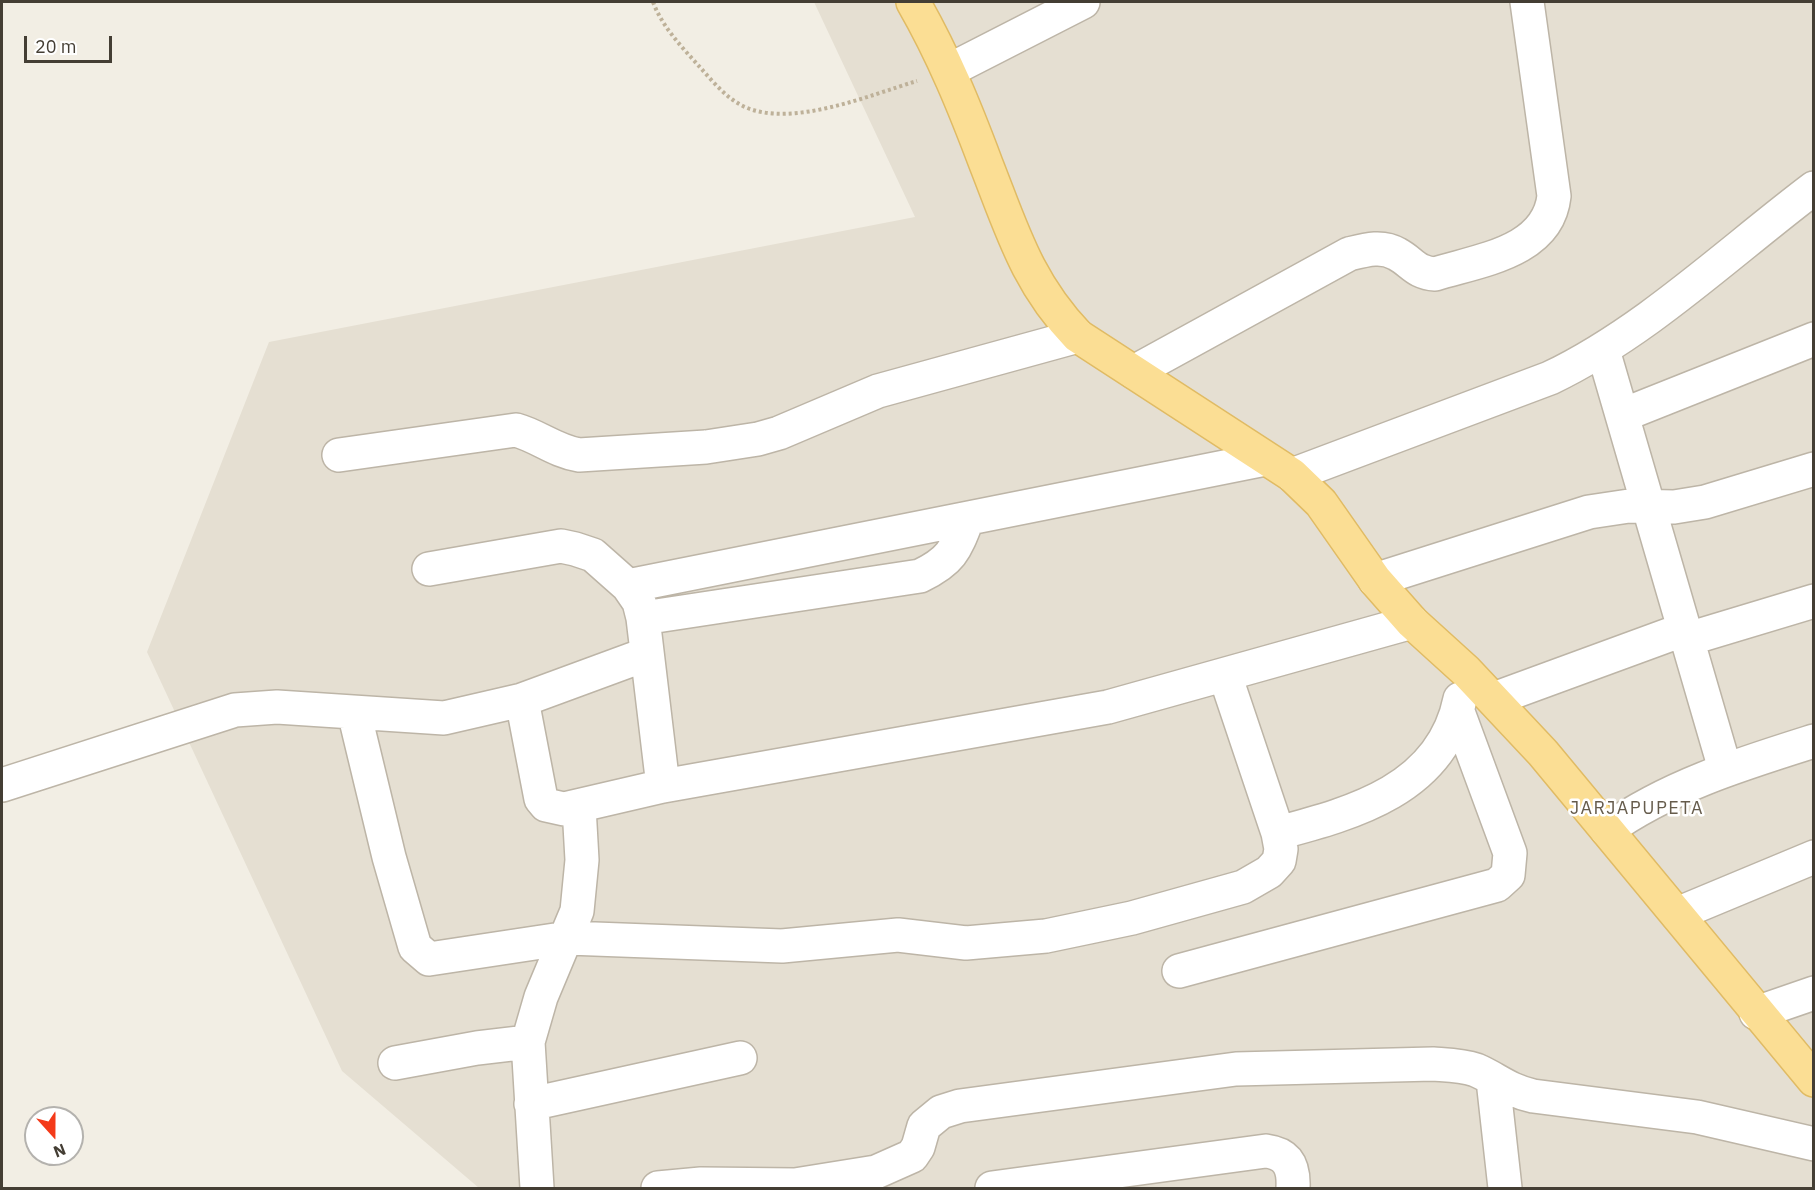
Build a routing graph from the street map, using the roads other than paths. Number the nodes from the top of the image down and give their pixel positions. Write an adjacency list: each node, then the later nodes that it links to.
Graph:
1 (913, 2): 4 (main road)
2 (1083, 2): 4 (street)
3 (1527, 2): 9 (street)
4 (950, 70): 6 (main road)
5 (1814, 188): 8 (street)
6 (1078, 336): 9 (main road); 11 (street)
7 (1814, 339): 10 (street)
8 (1603, 350): 10 (street); 12 (street)
9 (1134, 372): 12 (main road)
10 (1623, 415): 14 (street)
11 (339, 455)
12 (1278, 467): 15 (street); 17 (main road)
13 (1814, 469): 14 (street)
14 (1651, 507): 17 (street); 22 (street)
15 (968, 520): 18 (street); 20 (street)
16 (429, 569): 18 (street)
17 (1375, 580): 21 (main road)
18 (628, 586): 20 (street)
19 (1814, 601): 22 (street)
20 (643, 618): 23 (street)
21 (1412, 622): 24 (main road); 25 (street)
22 (1686, 634): 26 (street); 31 (street)
23 (647, 654): 27 (street); 33 (street)
24 (1466, 671): 26 (main road); 29 (street)
25 (1225, 675): 33 (street); 36 (street)
26 (1494, 699): 35 (main road)
27 (522, 700): 28 (street); 34 (street)
28 (354, 712): 32 (street); 39 (street)
29 (1458, 712): 36 (street); 40 (street)
30 (1814, 741): 31 (street)
31 (1725, 769): 35 (street)
32 (2, 785)
33 (663, 786): 34 (street)
34 (579, 807): 39 (street)
35 (1607, 830): 38 (main road)
36 (1278, 833): 39 (street)
37 (1814, 857): 38 (street)
38 (1677, 914): 42 (main road)
39 (568, 939): 43 (street)
40 (1179, 971)
41 (1814, 993): 42 (street)
42 (1756, 1013): 47 (main road)
43 (528, 1042): 45 (street); 48 (street)
44 (740, 1058): 48 (street)
45 (395, 1063)
46 (1493, 1080): 49 (street); 51 (street); 54 (street)
47 (1814, 1080)
48 (531, 1104): 50 (street)
49 (1814, 1144)
50 (537, 1188)
51 (658, 1188)
52 (992, 1188): 53 (street)
53 (1293, 1188)
54 (1505, 1188)

